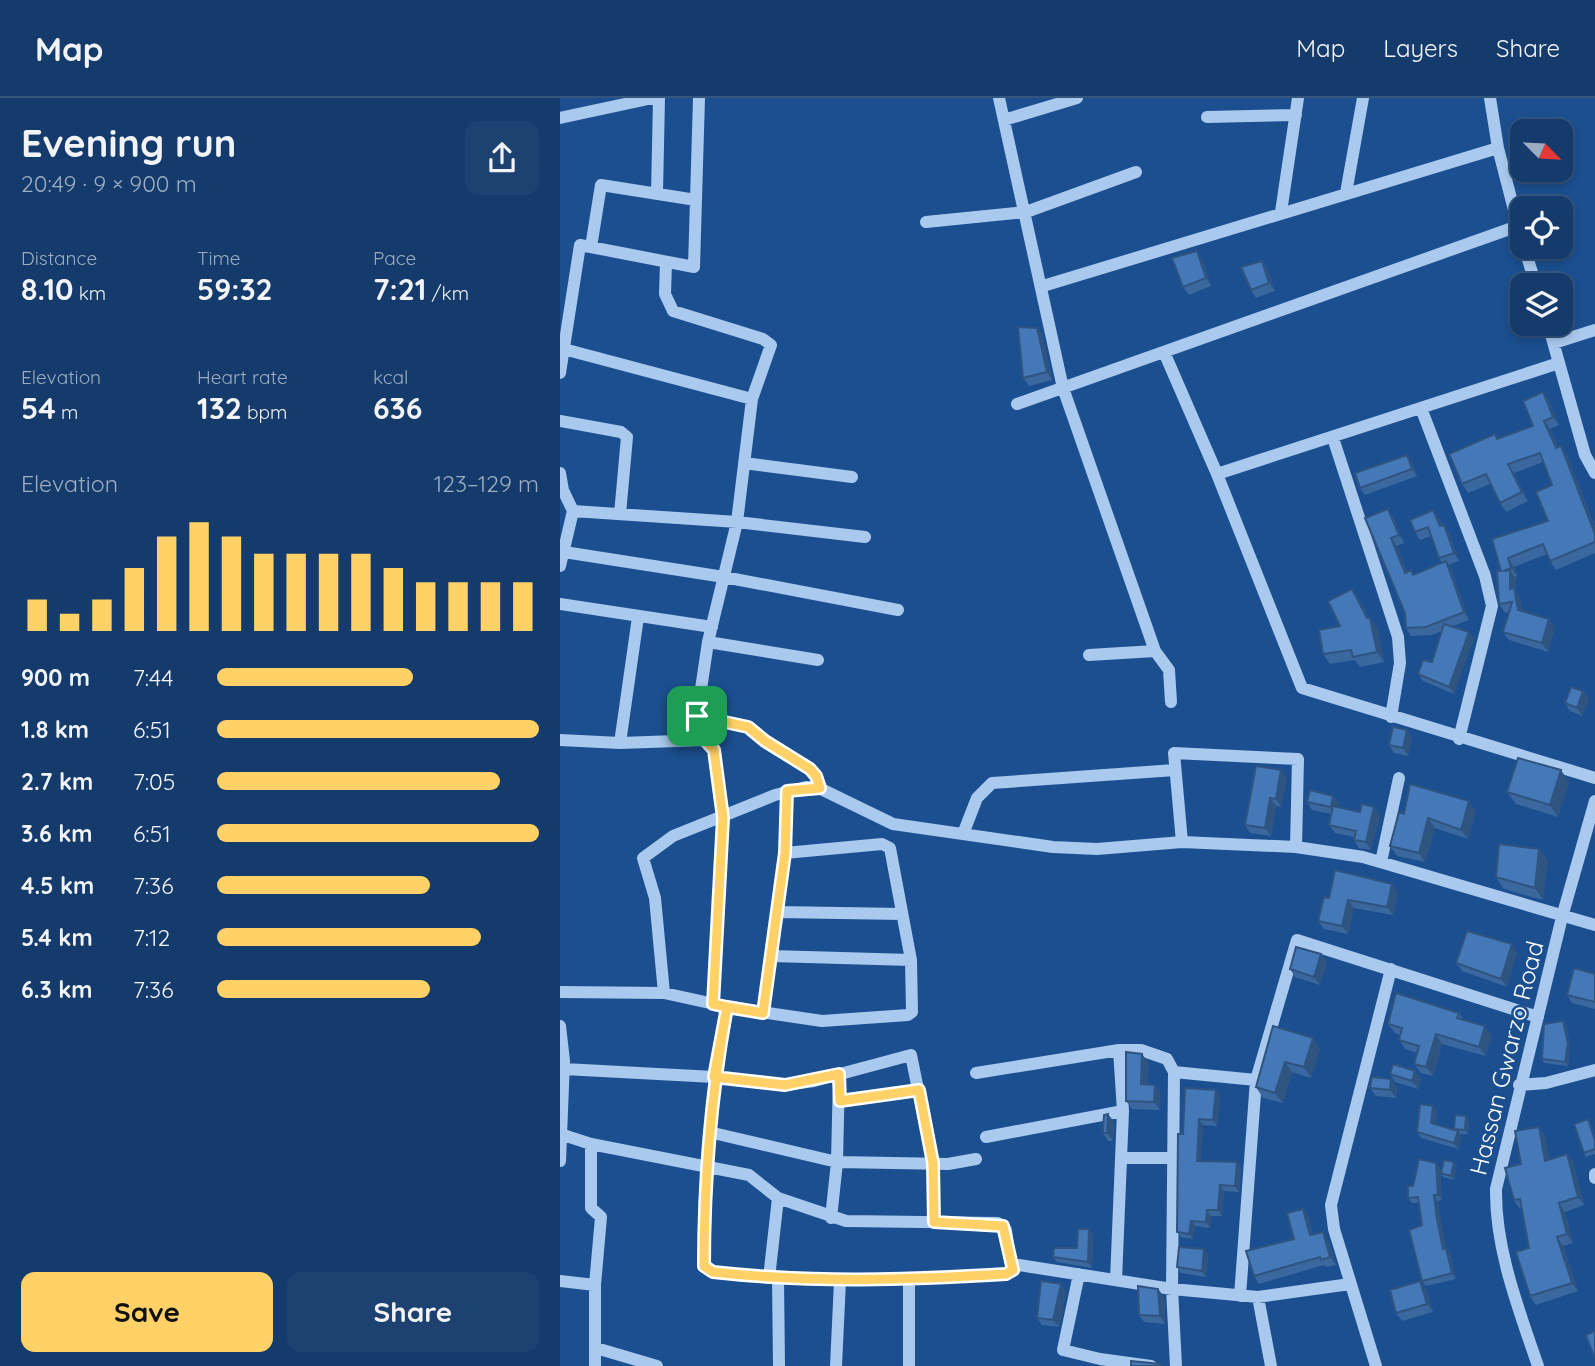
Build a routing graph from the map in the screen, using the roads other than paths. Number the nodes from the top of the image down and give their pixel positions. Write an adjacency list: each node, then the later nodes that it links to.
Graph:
1 (653, 98): 11 (street)
2 (659, 98): 16 (street)
3 (699, 98): 18 (street)
4 (999, 98): 12 (street)
5 (1077, 98): 12 (street)
6 (1298, 98): 9 (street)
7 (1363, 98): 15 (street)
8 (1490, 98): 13 (street)
9 (1296, 115): 10 (street); 20 (street)
10 (1207, 117)
11 (560, 118)
12 (1004, 120): 19 (street)
13 (1498, 148): 15 (street); 17 (street)
14 (1136, 172): 19 (street)
15 (1346, 193): 20 (street)
16 (657, 194): 18 (street); 23 (street)
17 (1510, 196)
18 (696, 200): 24 (street)
19 (1026, 212): 21 (street); 25 (street)
20 (1282, 212): 25 (street)
21 (926, 222)
22 (1510, 229): 30 (street)
23 (591, 247): 24 (street); 29 (street)
24 (666, 263): 34 (street)
25 (1043, 286): 33 (street)
26 (1595, 330): 28 (street)
27 (1552, 336): 28 (street)
28 (1554, 343): 31 (street)
29 (563, 349): 32 (street); 34 (street)
30 (1164, 352): 33 (street); 43 (street)
31 (1559, 363): 36 (street); 39 (street)
32 (560, 373)
33 (1063, 387): 35 (street); 56 (street)
34 (752, 399): 40 (street)
35 (1017, 404)
36 (1421, 408): 38 (street); 62 (street)
37 (560, 421): 46 (street)
38 (1333, 438): 43 (street); 61 (street)
39 (1590, 454): 42 (street)
40 (744, 463): 44 (street); 47 (street)
41 (560, 473): 45 (street)
42 (1595, 473)
43 (1217, 474): 61 (street)
44 (852, 477)
45 (573, 511): 46 (street); 49 (street)
46 (620, 513): 47 (street)
47 (737, 522): 48 (street); 50 (street)
48 (865, 537)
49 (561, 562): 50 (street)
50 (724, 577): 52 (street); 54 (street)
51 (560, 604): 53 (street)
52 (898, 610)
53 (638, 617): 54 (street); 65 (street)
54 (712, 627): 55 (street)
55 (708, 642): 58 (street); 60 (street)
56 (1155, 651): 57 (street); 59 (street)
57 (1089, 655)
58 (818, 660)
59 (1171, 702)
60 (697, 716): 64 (street); 69 (street)
61 (1391, 716): 62 (street)
62 (1460, 739): 68 (street)
63 (560, 740): 65 (street)
64 (705, 740): 65 (street); 72 (street)
65 (620, 743)
66 (1175, 770): 73 (street); 74 (street); 75 (street)
67 (1399, 778): 77 (street)
68 (1595, 778)
69 (820, 788): 70 (street); 73 (street)
70 (787, 791): 72 (street); 76 (street)
71 (1595, 800): 80 (street, Hassan Gwarzo Road)
72 (723, 818): 86 (street); 87 (street)
73 (963, 834): 74 (street)
74 (1182, 842): 75 (street)
75 (1296, 847): 77 (street)
76 (785, 853): 78 (street); 79 (street)
77 (1381, 862): 80 (street)
78 (777, 912): 79 (street); 82 (street)
79 (902, 914): 83 (street)
80 (1562, 917): 81 (street); 90 (street, Hassan Gwarzo Road)
81 (1595, 925)
82 (771, 956): 83 (street); 89 (street)
83 (911, 960): 89 (street)
84 (1391, 969): 90 (street); 99 (street); 125 (street)
85 (560, 992): 86 (street)
86 (664, 993): 87 (street)
87 (713, 1004): 88 (street)
88 (727, 1007): 89 (street); 98 (street)
89 (763, 1013)
90 (1538, 1017): 100 (street, Hassan Gwarzo Road)
91 (560, 1026): 93 (street)
92 (1119, 1050): 95 (street); 96 (street); 103 (street)
93 (564, 1069): 98 (street); 105 (street)
94 (1595, 1070): 100 (street)
95 (1174, 1072): 99 (street); 109 (street)
96 (976, 1073)
97 (839, 1074): 98 (street); 101 (street); 102 (street)
98 (714, 1077): 104 (street)
99 (1256, 1080): 128 (street)
100 (1519, 1085): 140 (street, Hassan Gwarzo Road)
101 (919, 1090): 102 (street); 113 (street)
102 (840, 1101): 112 (street)
103 (1124, 1111): 106 (street); 108 (street)
104 (709, 1132): 112 (street); 114 (street)
105 (561, 1134): 107 (street); 111 (street)
106 (986, 1137)
107 (591, 1144): 114 (street); 126 (street)
108 (1122, 1158): 109 (street); 122 (street)
109 (1173, 1158): 127 (street)
110 (976, 1159): 113 (street)
111 (560, 1161)
112 (837, 1162): 113 (street); 116 (street)
113 (933, 1163): 117 (street)
114 (707, 1165): 115 (street); 120 (street)
115 (778, 1198): 116 (street); 120 (street)
116 (831, 1218): 117 (street)
117 (934, 1222): 118 (street)
118 (1016, 1268): 119 (street); 121 (street)
119 (1079, 1274): 122 (street); 136 (street)
120 (774, 1279): 124 (street); 133 (street)
121 (909, 1279): 124 (street); 135 (street)
122 (1116, 1280): 127 (street)
123 (560, 1281): 126 (street)
124 (840, 1281): 134 (street)
125 (1350, 1284): 129 (street); 139 (street)
126 (595, 1285): 130 (street)
127 (1172, 1289): 128 (street); 137 (street)
128 (1240, 1296): 129 (street)
129 (1258, 1297): 138 (street)
130 (596, 1348): 131 (street); 132 (street)
131 (595, 1366)
132 (657, 1366)
133 (779, 1366)
134 (836, 1366)
135 (909, 1366)
136 (1151, 1366)
137 (1176, 1366)
138 (1271, 1366)
139 (1376, 1366)
140 (1536, 1366)

